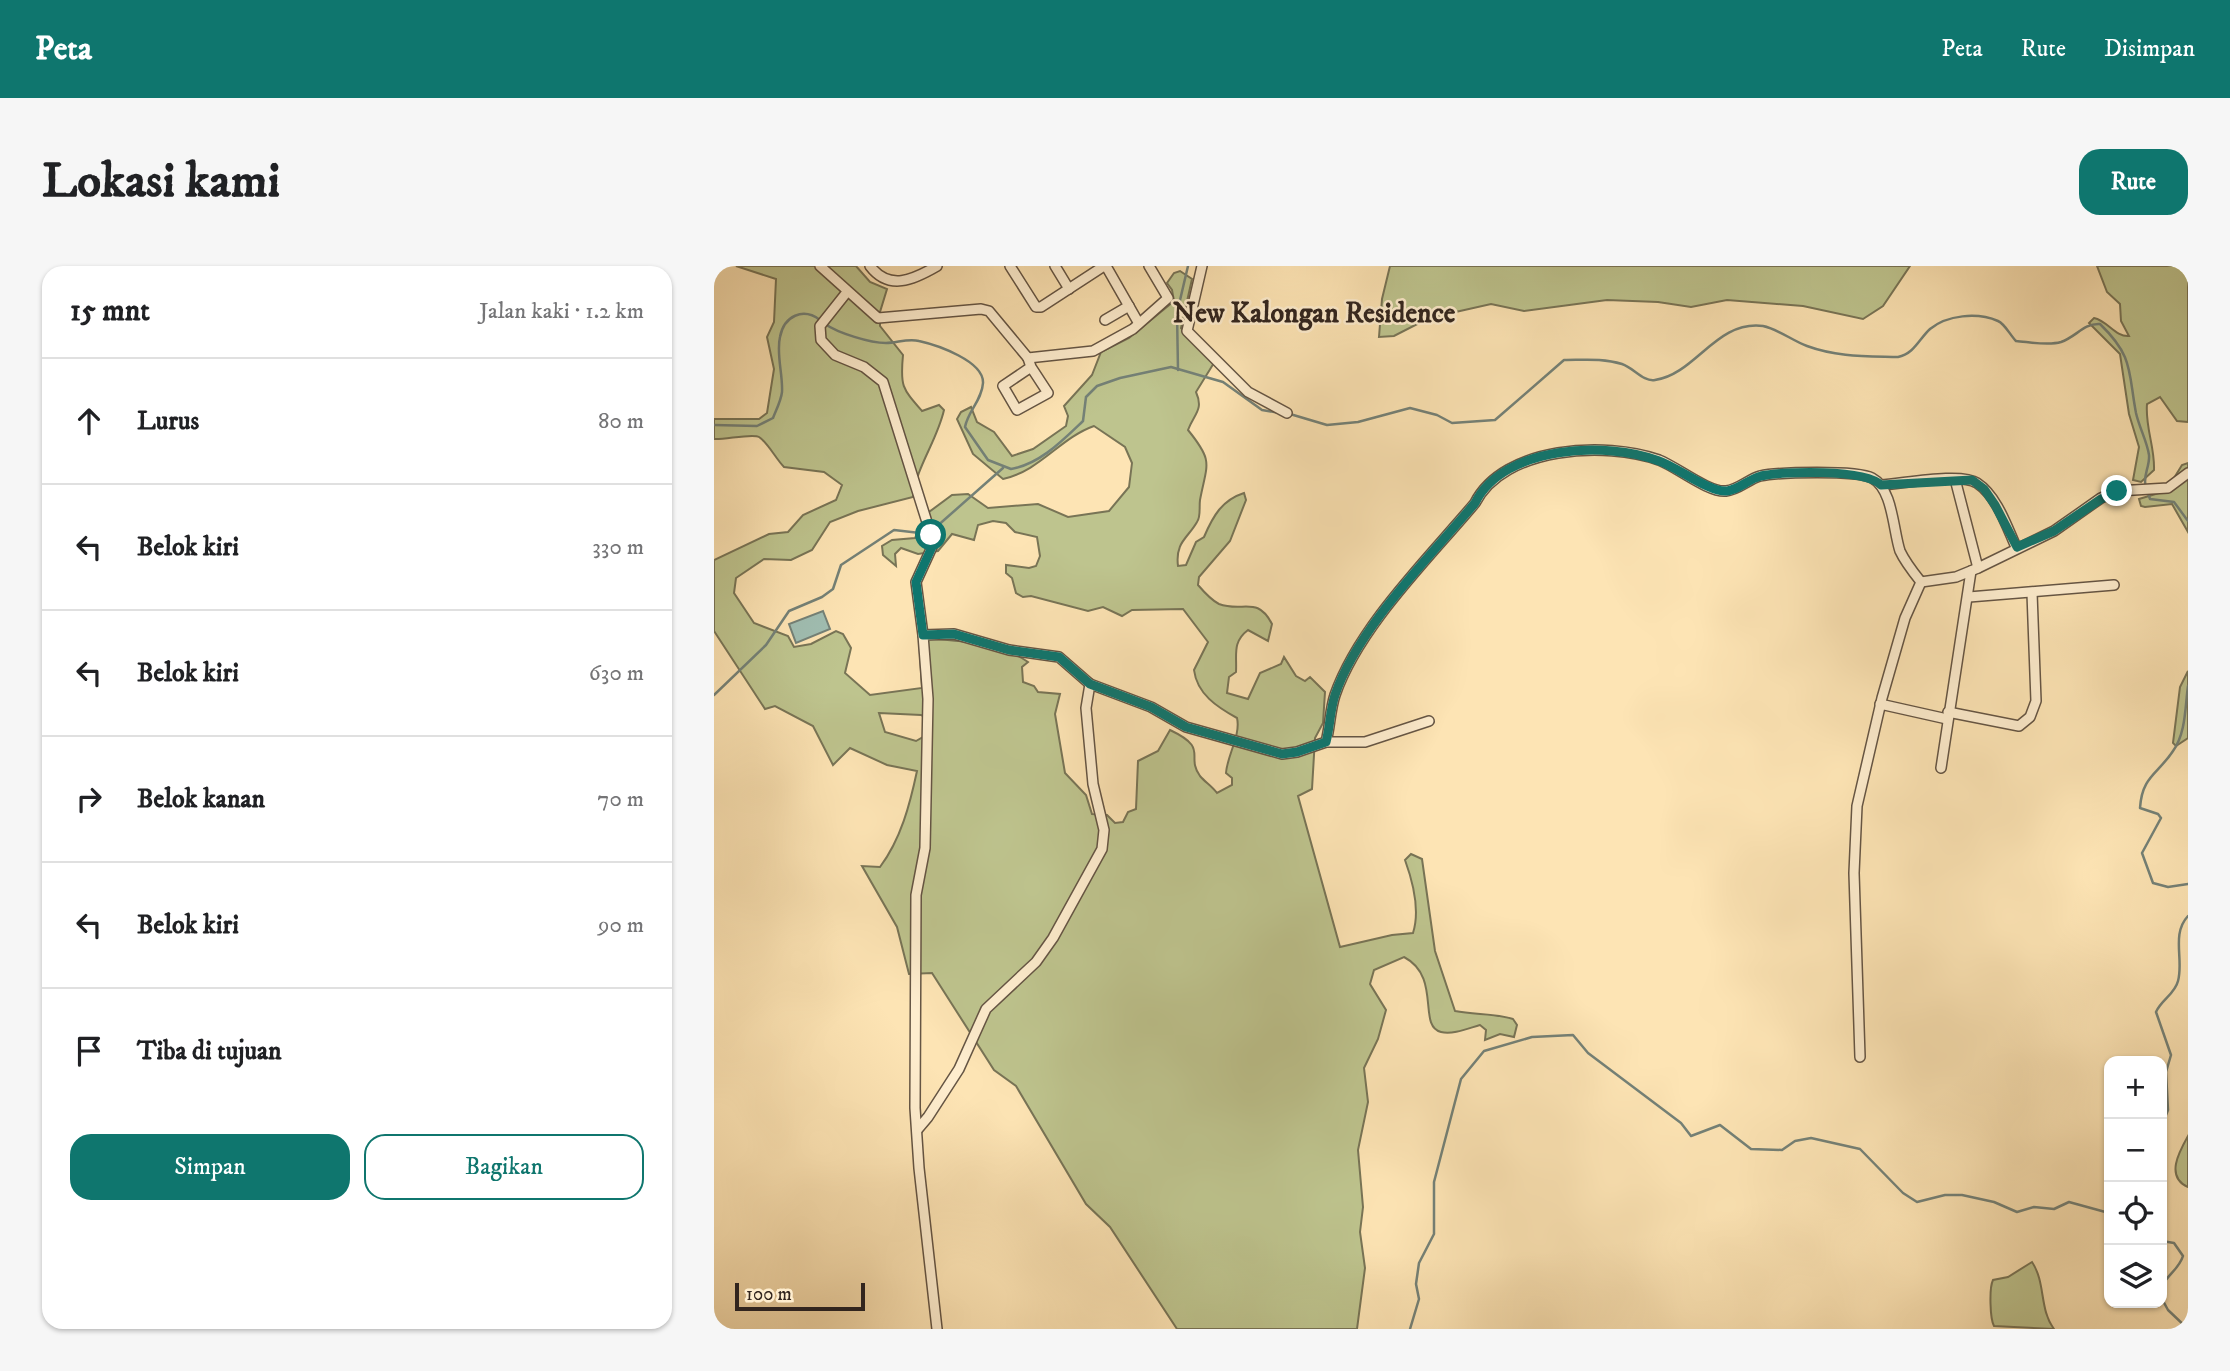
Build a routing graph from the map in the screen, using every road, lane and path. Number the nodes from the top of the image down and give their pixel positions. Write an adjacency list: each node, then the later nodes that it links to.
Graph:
1 (820, 266): 10 (street)
2 (870, 266): 3 (street)
3 (937, 266)
4 (1010, 266): 9 (street)
5 (1055, 266): 9 (street)
6 (1105, 266): 9 (street); 11 (street)
7 (1149, 266): 13 (street)
8 (1202, 266): 15 (street)
9 (1069, 289)
10 (847, 292): 14 (street); 25 (street)
11 (1129, 306): 12 (street); 13 (street)
12 (1105, 320)
13 (1138, 322): 14 (street)
14 (1030, 362): 14 (street)
15 (1287, 413)
16 (2188, 473): 19 (street)
17 (1955, 479): 18 (street); 19 (street); 20 (street)
18 (1881, 485): 21 (street); 30 (street)
19 (2017, 547): 20 (street)
20 (1974, 570): 21 (street); 24 (street)
21 (1921, 582): 27 (street)
22 (2114, 585): 23 (street)
23 (2032, 593): 24 (street); 28 (street)
24 (1969, 597): 28 (street)
25 (923, 635): 26 (street); 33 (street)
26 (1090, 684): 30 (street); 33 (street)
27 (1880, 704): 28 (street); 32 (street)
28 (1947, 715): 31 (street)
29 (1429, 721): 30 (street)
30 (1326, 742)
31 (1941, 768)
32 (1860, 1057)
33 (916, 1130): 34 (street)
34 (937, 1329)

